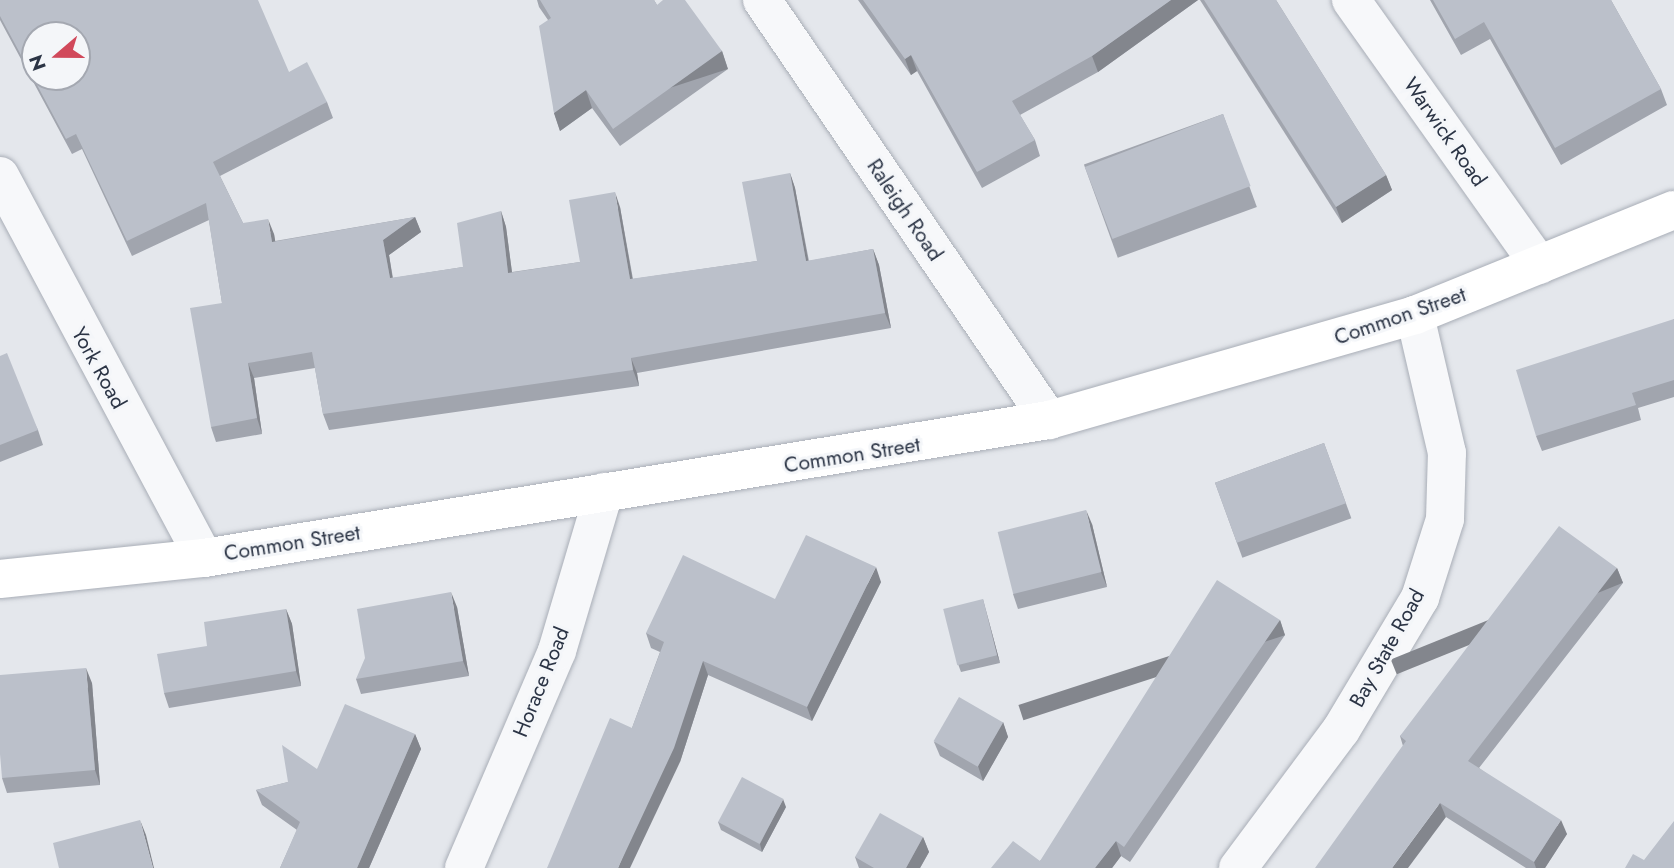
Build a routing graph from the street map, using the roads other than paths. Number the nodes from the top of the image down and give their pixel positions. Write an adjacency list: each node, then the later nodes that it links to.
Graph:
1 (762, 0): 7 (street, Raleigh Road)
2 (1352, 0): 5 (street, Warwick Road)
3 (0, 176): 9 (street, York Road)
4 (1674, 210): 5 (main road, Common Street)
5 (1539, 265): 6 (main road, Common Street)
6 (1415, 315): 7 (main road, Common Street); 12 (street, Bay State Road)
7 (1049, 420): 8 (main road, Common Street)
8 (604, 492): 9 (main road, Common Street); 11 (street, Horace Road)
9 (204, 558): 10 (main road, Common Street)
10 (0, 579)
11 (464, 868)
12 (1238, 868)

